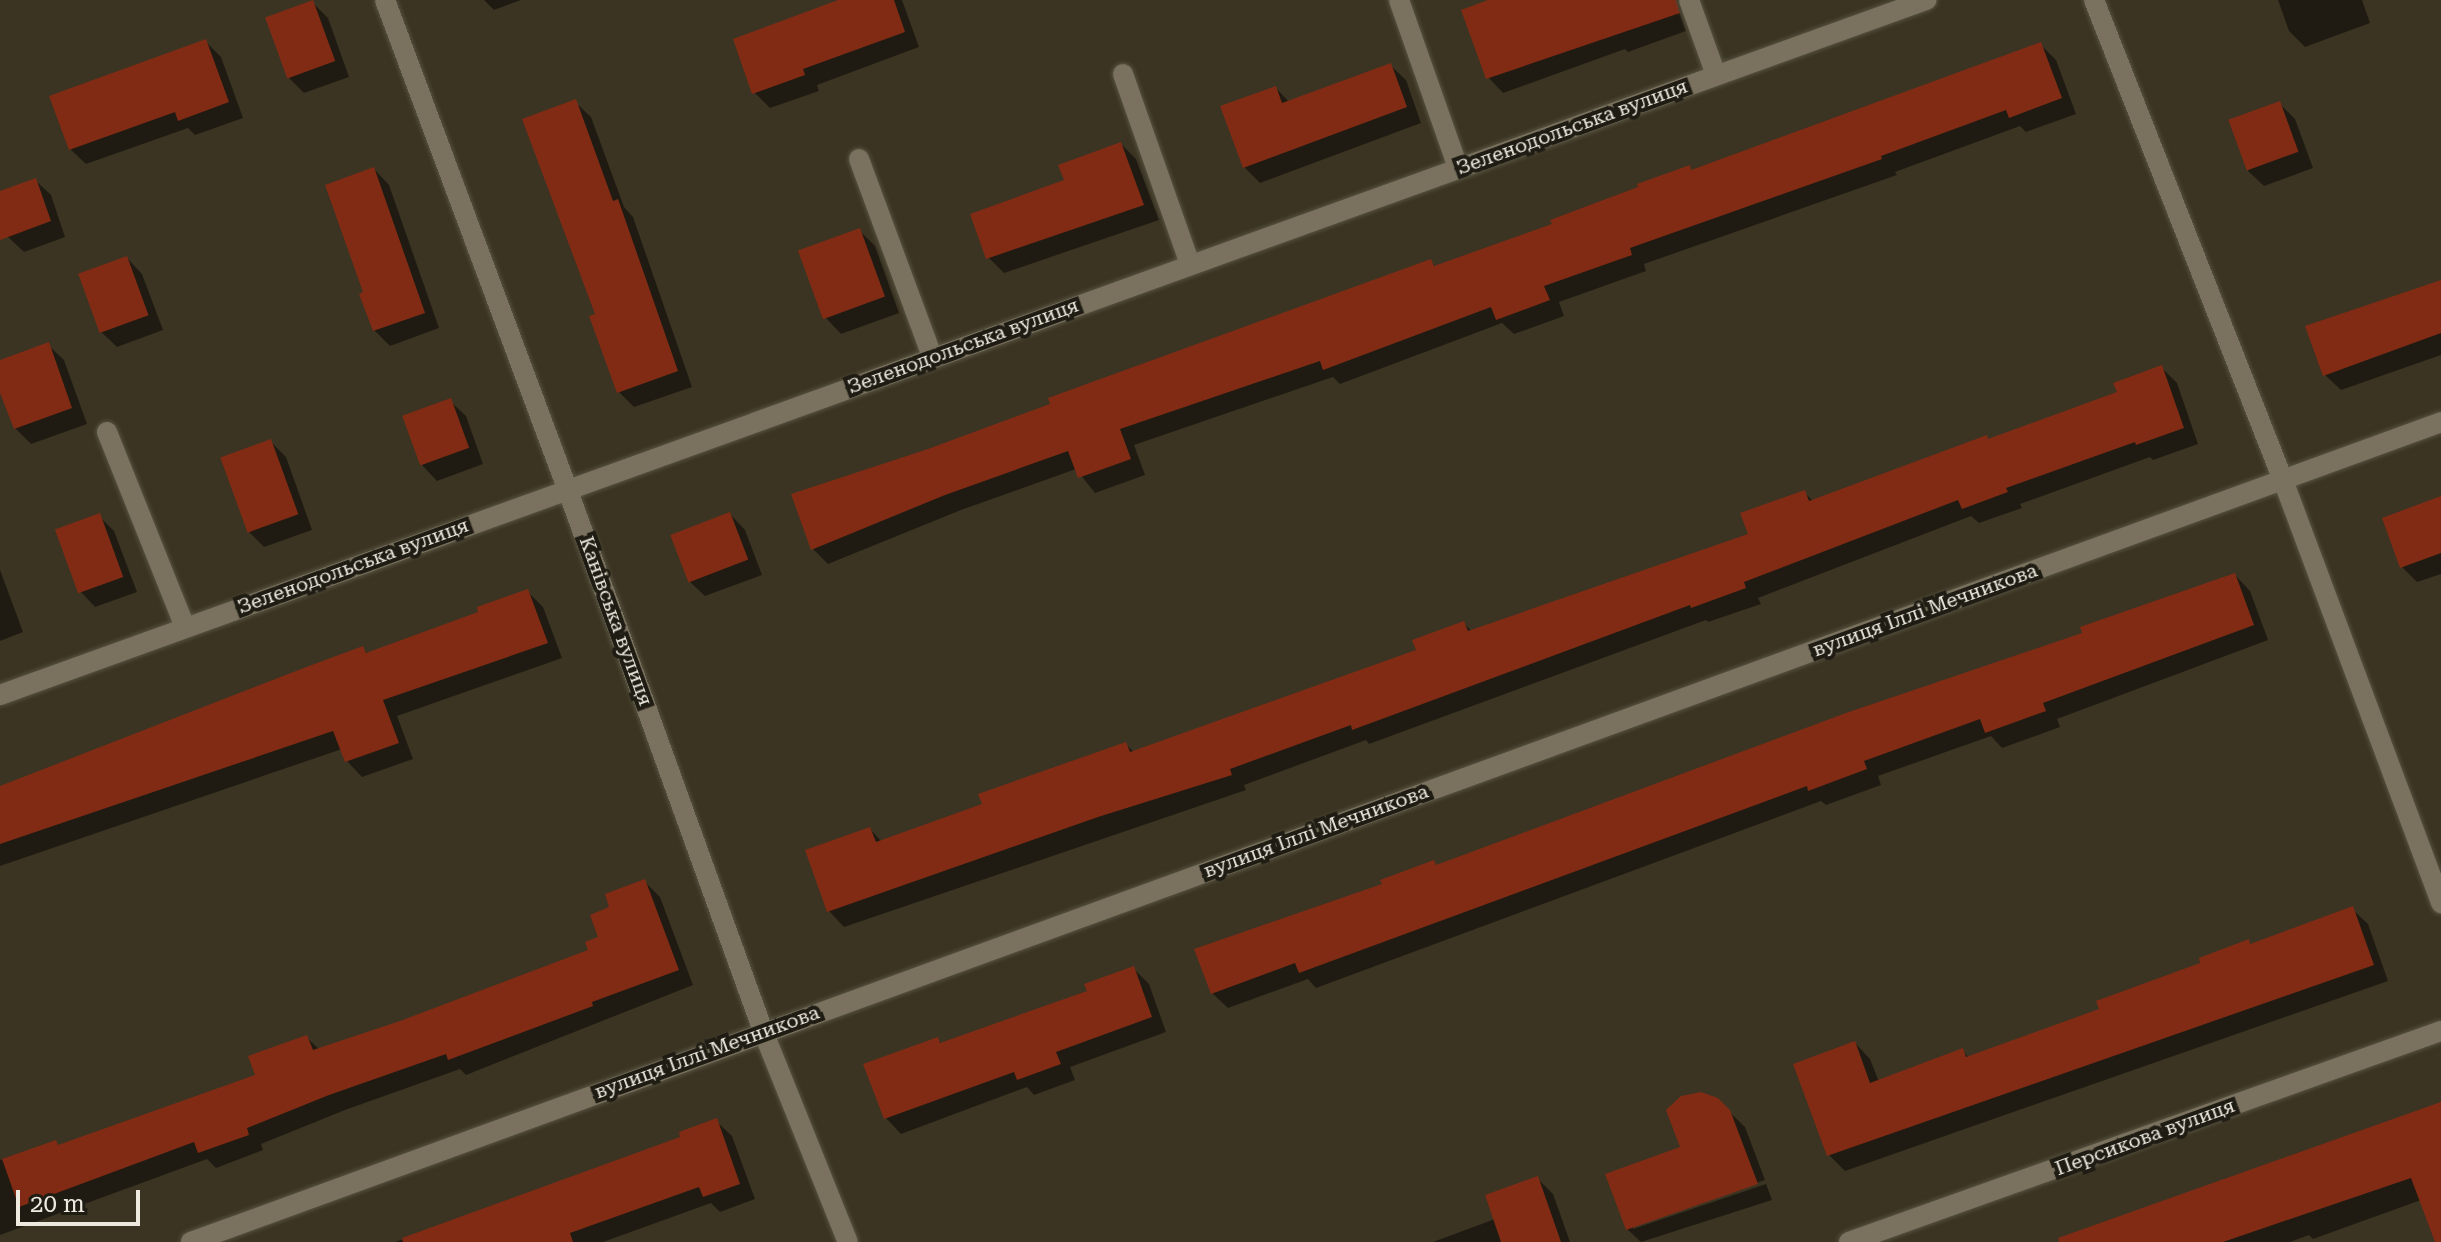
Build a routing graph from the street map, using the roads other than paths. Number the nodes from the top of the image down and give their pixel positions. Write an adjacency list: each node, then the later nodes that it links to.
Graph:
1 (385, 0): 15 (street, Канівська вулиця)
2 (1399, 0): 9 (street)
3 (1689, 0): 7 (street)
4 (1926, 0): 7 (street, Зеленодольська вулиця)
5 (2094, 0): 14 (street)
6 (1123, 74): 10 (street)
7 (1716, 75): 9 (street, Зеленодольська вулиця)
8 (859, 159): 11 (street)
9 (1458, 168): 10 (street, Зеленодольська вулиця)
10 (1190, 264): 11 (street, Зеленодольська вулиця)
11 (932, 356): 15 (street, Зеленодольська вулиця)
12 (2441, 422): 14 (street, вулиця Іллі Мечникова)
13 (107, 432): 16 (street)
14 (2283, 480): 18 (street); 19 (street, вулиця Іллі Мечникова)
15 (567, 488): 16 (street, Зеленодольська вулиця); 19 (street, Канівська вулиця)
16 (185, 627): 17 (street, Зеленодольська вулиця)
17 (0, 695)
18 (2441, 903)
19 (763, 1031): 21 (street, вулиця Іллі Мечникова); 22 (street, Канівська вулиця)
20 (2441, 1031): 23 (street, Персикова вулиця)
21 (191, 1242)
22 (848, 1242)
23 (1849, 1242)

